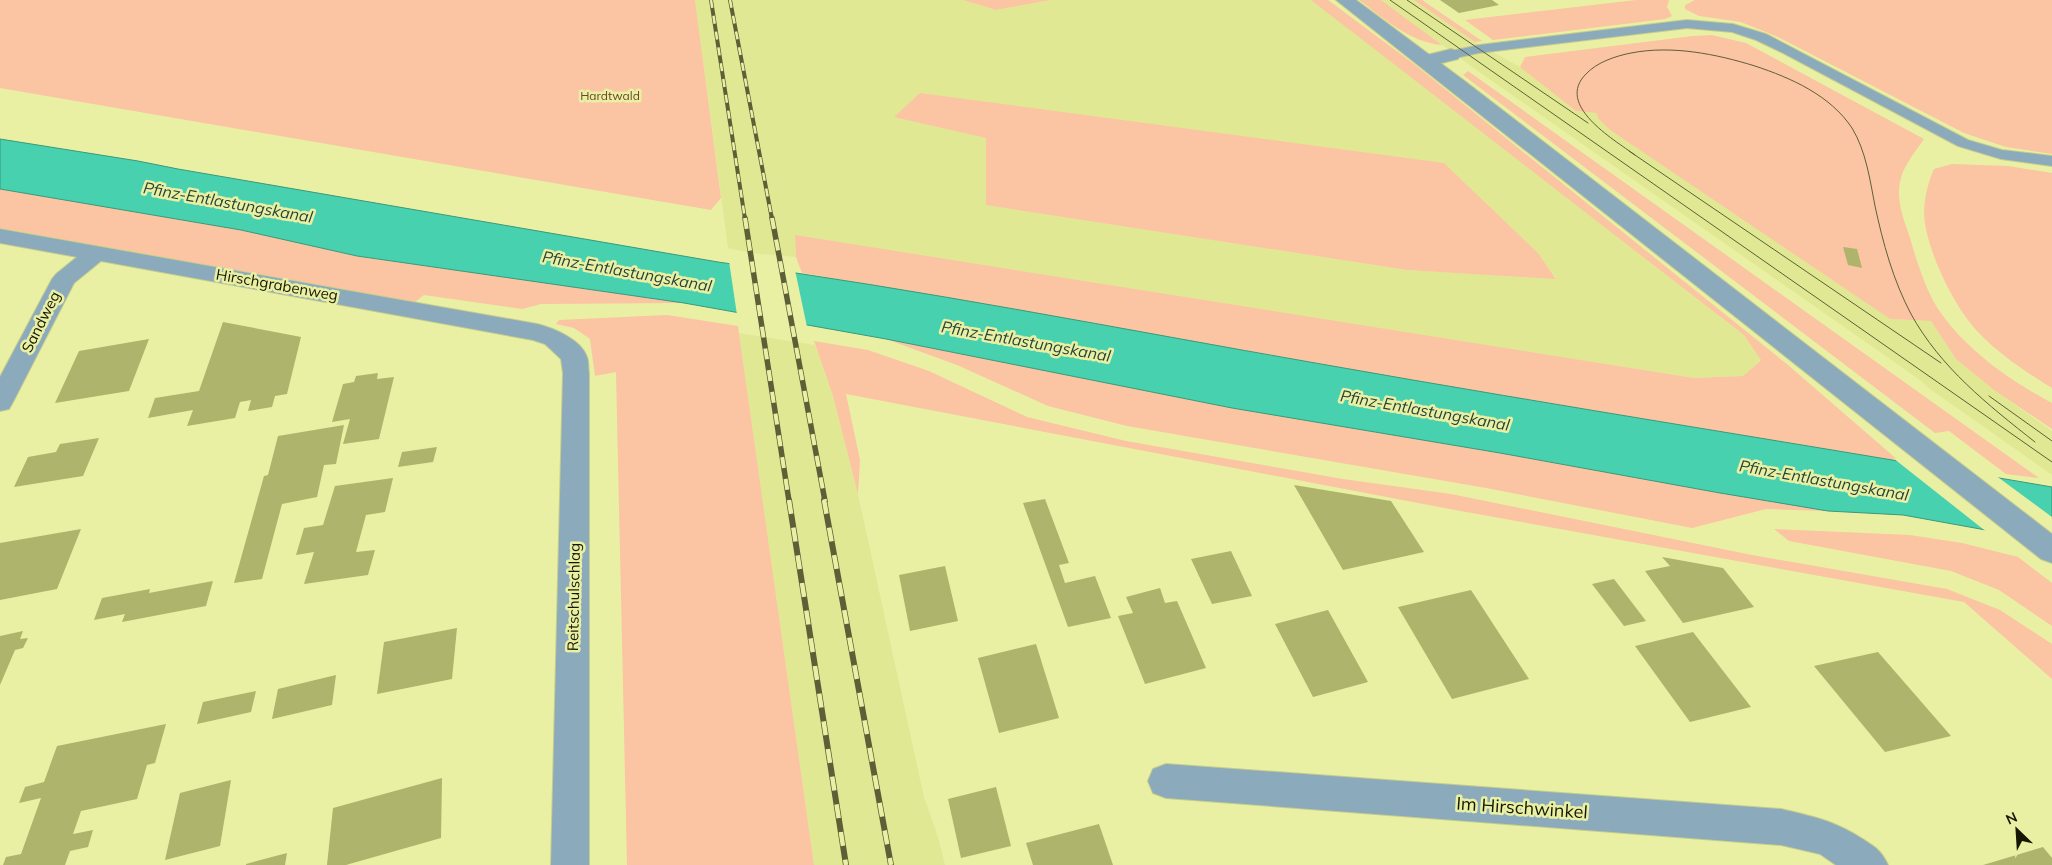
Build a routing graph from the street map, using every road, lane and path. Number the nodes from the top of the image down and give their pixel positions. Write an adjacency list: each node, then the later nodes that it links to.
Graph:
1 (1346, 0): 3 (street)
2 (1451, 56): 3 (street); 4 (lane)
3 (1426, 61): 9 (street)
4 (2052, 162)
5 (0, 236): 6 (street, Hirschgrabenweg)
6 (96, 253): 7 (street, Hirschgrabenweg); 8 (street, Sandweg)
7 (554, 338): 11 (street, Reitschulschlag)
8 (0, 402)
9 (2052, 551)
10 (1166, 781): 12 (street, Im Hirschwinkel)
11 (570, 865)
12 (1868, 865)

